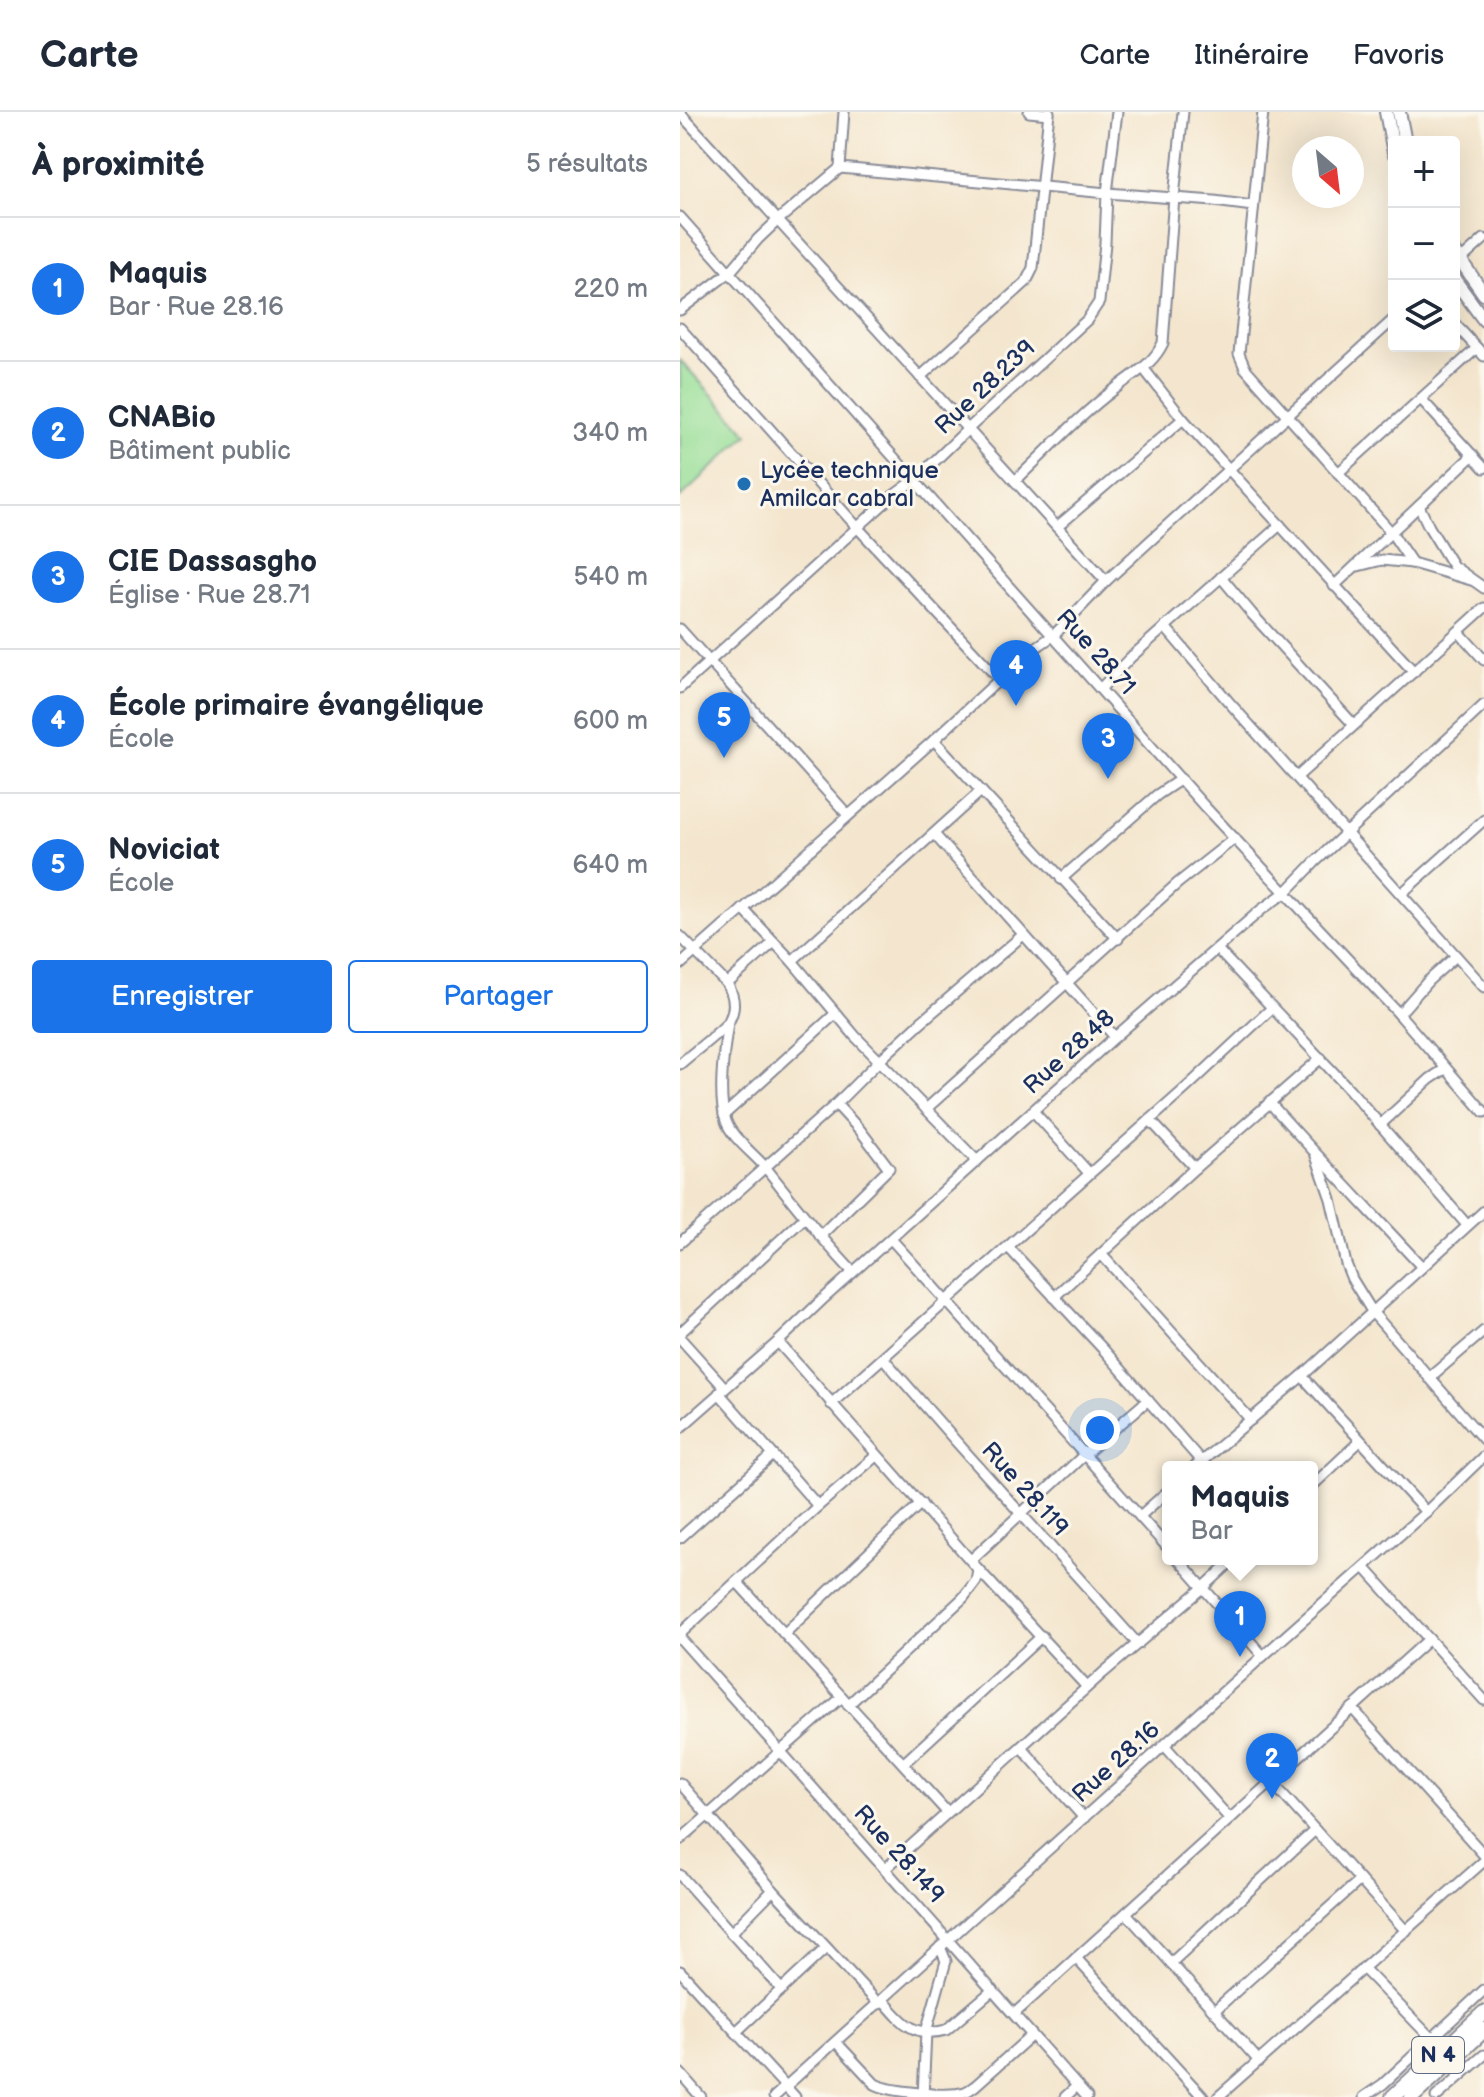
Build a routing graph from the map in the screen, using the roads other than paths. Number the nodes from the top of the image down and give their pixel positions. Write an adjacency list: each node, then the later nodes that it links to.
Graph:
1 (844, 112): 12 (street)
2 (1029, 112): 9 (street)
3 (1117, 112): 14 (street, Rue 28.239)
4 (1183, 112): 15 (street)
5 (1263, 112): 16 (street)
6 (1386, 112): 10 (main road)
7 (1399, 112): 11 (main road)
8 (680, 113): 18 (street)
9 (1049, 113): 13 (street)
10 (1391, 136)
11 (1404, 136)
12 (840, 168): 13 (street); 18 (street)
13 (1041, 187): 14 (street); 32 (street)
14 (1107, 193): 15 (street); 36 (street, Rue 28.239)
15 (1174, 197): 16 (street); 31 (street)
16 (1253, 206): 34 (street)
17 (680, 217): 22 (street, Rue 28.71)
18 (778, 220): 22 (street); 32 (street)
19 (1484, 239): 20 (street)
20 (1460, 256)
21 (1460, 264): 24 (main road)
22 (730, 272): 25 (street); 41 (street, Rue 28.71)
23 (1455, 280): 26 (main road)
24 (1484, 294)
25 (680, 310)
26 (1484, 320)
27 (1388, 324): 34 (street)
28 (680, 328): 45 (street)
29 (1460, 330): 30 (street)
30 (1480, 352): 33 (street)
31 (1144, 369): 35 (street); 42 (street)
32 (920, 377): 36 (street)
33 (1421, 399): 37 (street); 40 (street)
34 (1287, 417): 39 (street); 40 (street)
35 (1183, 419): 39 (street); 46 (street)
36 (968, 429): 41 (street, Rue 28.239); 42 (street)
37 (1473, 455): 38 (street); 43 (street)
38 (1484, 468)
39 (1230, 469): 44 (street); 52 (street)
40 (1338, 473): 47 (street)
41 (915, 480): 45 (street, Rue 28.239); 59 (street, Rue 28.71)
42 (1015, 481): 46 (street)
43 (1419, 506): 47 (street); 51 (street)
44 (1280, 525): 50 (street); 53 (street)
45 (857, 527): 61 (street, Rue 28.239); 63 (street)
46 (1057, 527): 52 (street)
47 (1391, 532): 48 (street); 49 (street)
48 (1412, 563): 49 (street); 51 (street)
49 (1355, 566): 53 (street)
50 (1221, 577): 56 (street); 67 (street)
51 (1471, 580): 54 (street)
52 (1106, 581): 59 (street)
53 (1334, 586): 62 (street)
54 (1484, 588)
55 (1484, 608): 58 (street)
56 (1165, 627): 65 (street); 69 (street)
57 (680, 629): 61 (street)
58 (1459, 632): 60 (street); 62 (street)
59 (1054, 635): 63 (street); 65 (street, Rue 28.71)
60 (1484, 660)
61 (710, 662): 64 (street, Rue 28.239); 72 (street)
62 (1414, 672): 67 (street)
63 (999, 679): 68 (street)
64 (680, 688)
65 (1101, 688): 70 (street, Rue 28.71)
66 (1484, 705): 74 (street, Rue 28.48)
67 (1354, 725): 69 (street)
68 (934, 740): 71 (street); 72 (street)
69 (1297, 777): 74 (street)
70 (1181, 779): 76 (street, Rue 28.71); 77 (street)
71 (981, 791): 75 (street); 77 (street)
72 (848, 815): 80 (street)
73 (1484, 820): 79 (street)
74 (1346, 833): 78 (street, Rue 28.48); 79 (street)
75 (934, 834): 81 (street); 88 (street)
76 (1235, 838): 78 (street, Rue 28.71); 83 (street)
77 (1061, 879): 83 (street)
78 (1286, 892): 85 (street, Rue 28.48); 95 (street, Rue 28.71)
79 (1401, 894): 87 (street)
80 (743, 909): 84 (street); 86 (street)
81 (1023, 935): 91 (street); 99 (street)
82 (680, 936): 86 (street)
83 (1118, 939): 91 (street)
84 (774, 942): 88 (street); 90 (street)
85 (1217, 949): 93 (street); 97 (street, Rue 28.48)
86 (695, 953): 89 (street); 90 (street)
87 (1456, 956): 92 (street); 95 (street)
88 (792, 961): 94 (street)
89 (680, 965)
90 (727, 984): 96 (street)
91 (1067, 984): 97 (street); 104 (street)
92 (1484, 987)
93 (1272, 1008): 98 (street); 108 (street)
94 (835, 1014): 99 (street); 107 (street)
95 (1399, 1014): 101 (street, Rue 28.71)
96 (728, 1023): 100 (street); 107 (street)
97 (1115, 1037): 105 (street, Rue 28.48)
98 (1321, 1058): 102 (street); 109 (street)
99 (880, 1060): 103 (street); 104 (street)
100 (680, 1064)
101 (1445, 1069): 106 (street, Rue 28.71); 109 (street)
102 (1269, 1102): 110 (street); 113 (street)
103 (836, 1104): 112 (street); 118 (street)
104 (926, 1109): 111 (street)
105 (1033, 1111): 111 (street, Rue 28.48); 114 (street)
106 (1484, 1112)
107 (724, 1115): 112 (street)
108 (1150, 1120): 113 (street); 114 (street)
109 (1380, 1125): 117 (street)
110 (1316, 1156): 123 (street); 127 (street)
111 (977, 1161): 119 (street, Rue 28.48)
112 (765, 1167): 116 (street); 120 (street)
113 (1195, 1168): 122 (street)
114 (1089, 1173): 121 (street)
115 (1484, 1211): 117 (street)
116 (804, 1218): 118 (street); 129 (street)
117 (1467, 1225): 123 (street)
118 (820, 1236): 124 (street)
119 (891, 1239): 124 (street, Rue 28.48); 126 (street)
120 (680, 1243)
121 (1008, 1247): 125 (street); 126 (street)
122 (1101, 1254): 125 (street); 137 (street)
123 (1422, 1267): 127 (street)
124 (853, 1272): 130 (street, Rue 28.48)
125 (1054, 1297): 135 (street)
126 (947, 1302): 131 (street); 143 (street)
127 (1373, 1313): 132 (street); 133 (street)
128 (1484, 1331): 133 (street)
129 (680, 1335): 134 (street)
130 (778, 1342): 134 (street, Rue 28.48); 136 (street)
131 (884, 1359): 136 (street); 152 (street, Rue 28.119)
132 (1302, 1376): 137 (street); 140 (street)
133 (1429, 1378): 139 (street)
134 (722, 1390): 138 (street, Rue 28.48); 141 (street)
135 (1148, 1400): 143 (street); 145 (street)
136 (831, 1404): 142 (street)
137 (1251, 1420): 146 (street)
138 (680, 1428)
139 (1484, 1440)
140 (1360, 1441): 147 (street); 151 (street)
141 (773, 1455): 150 (street); 154 (street)
142 (877, 1455): 149 (street); 150 (street)
143 (1084, 1455): 152 (street); 153 (street)
144 (1484, 1456): 151 (street, Rue 28.16)
145 (1196, 1461)
146 (1202, 1461)
147 (1318, 1480)
148 (1162, 1496): 153 (street)
149 (921, 1503): 156 (street); 163 (street)
150 (818, 1506): 161 (street)
151 (1426, 1512): 159 (street, Rue 28.16)
152 (1021, 1514): 156 (street); 167 (street, Rue 28.119)
153 (1140, 1516): 155 (street)
154 (680, 1538)
155 (1162, 1541)
156 (971, 1560): 160 (street)
157 (1183, 1565): 162 (street)
158 (1228, 1565): 162 (street)
159 (1364, 1567): 166 (street); 168 (street, Rue 28.16)
160 (978, 1569): 165 (street); 171 (street)
161 (737, 1582): 163 (street); 164 (street)
162 (1203, 1588): 167 (street); 168 (street)
163 (784, 1634): 171 (street)
164 (680, 1636): 175 (street, Rue 28.149)
165 (1042, 1636): 169 (street); 176 (street)
166 (1429, 1639): 170 (street); 172 (street)
167 (1138, 1644): 169 (street)
168 (1263, 1656): 173 (street, Rue 28.16)
169 (1087, 1687): 174 (street)
170 (1484, 1700)
171 (845, 1701): 175 (street); 176 (street)
172 (1352, 1708): 177 (street); 185 (street)
173 (1165, 1746): 181 (street, Rue 28.16); 182 (street)
174 (1021, 1747): 179 (street); 181 (street)
175 (780, 1752): 180 (street); 186 (street, Rue 28.149)
176 (904, 1763): 179 (street)
177 (1271, 1781): 182 (street); 183 (street)
178 (680, 1783): 180 (street)
179 (947, 1812): 186 (street)
180 (709, 1815): 184 (street); 189 (street)
181 (1084, 1818): 193 (street, Rue 28.16)
182 (1230, 1819): 190 (street)
183 (1315, 1830): 188 (street); 197 (street)
184 (680, 1840)
185 (1484, 1858): 191 (street)
186 (885, 1869): 193 (street, Rue 28.149)
187 (680, 1875): 192 (street)
188 (1360, 1880): 191 (street); 204 (street)
189 (773, 1890): 192 (street); 195 (street)
190 (1126, 1913): 196 (street); 197 (street)
191 (1406, 1931): 198 (street)
192 (731, 1933): 200 (street)
193 (948, 1939): 194 (street, Rue 28.16); 201 (street, Rue 28.149)
194 (940, 1947): 203 (street, Rue 28.16); 209 (street)
195 (826, 1948): 200 (street); 203 (street)
196 (1076, 1958): 206 (street); 225 (street)
197 (1171, 1963): 204 (street)
198 (1363, 1968): 211 (street); 214 (street)
199 (680, 1971): 208 (street)
200 (782, 1990): 208 (street)
201 (993, 1990): 206 (street, Rue 28.149); 209 (street)
202 (1484, 1990): 211 (street)
203 (881, 2002): 209 (street); 212 (street, Rue 28.16)
204 (1214, 2011): 214 (street)
205 (1484, 2013): 228 (highway, N 4)
206 (1014, 2014): 210 (street, Rue 28.149)
207 (1484, 2030): 229 (highway, N 4)
208 (736, 2032): 216 (street)
209 (926, 2032): 219 (street)
210 (1032, 2035): 217 (street, Rue 28.149); 219 (street)
211 (1431, 2038): 227 (street)
212 (836, 2042): 216 (street, Rue 28.16); 219 (street)
213 (1484, 2055): 218 (street)
214 (1259, 2061): 226 (street)
215 (680, 2073): 220 (street)
216 (786, 2086): 221 (street, Rue 28.16); 222 (street)
217 (1077, 2086): 223 (street); 224 (street, Rue 28.149)
218 (1446, 2088): 230 (street); 231 (street)
219 (923, 2095)
220 (701, 2097)
221 (774, 2097)
222 (795, 2097)
223 (1065, 2097)
224 (1087, 2097)
225 (1203, 2097)
226 (1218, 2097)
227 (1364, 2097)
228 (1393, 2097)
229 (1412, 2097)
230 (1436, 2097)
231 (1455, 2097)

